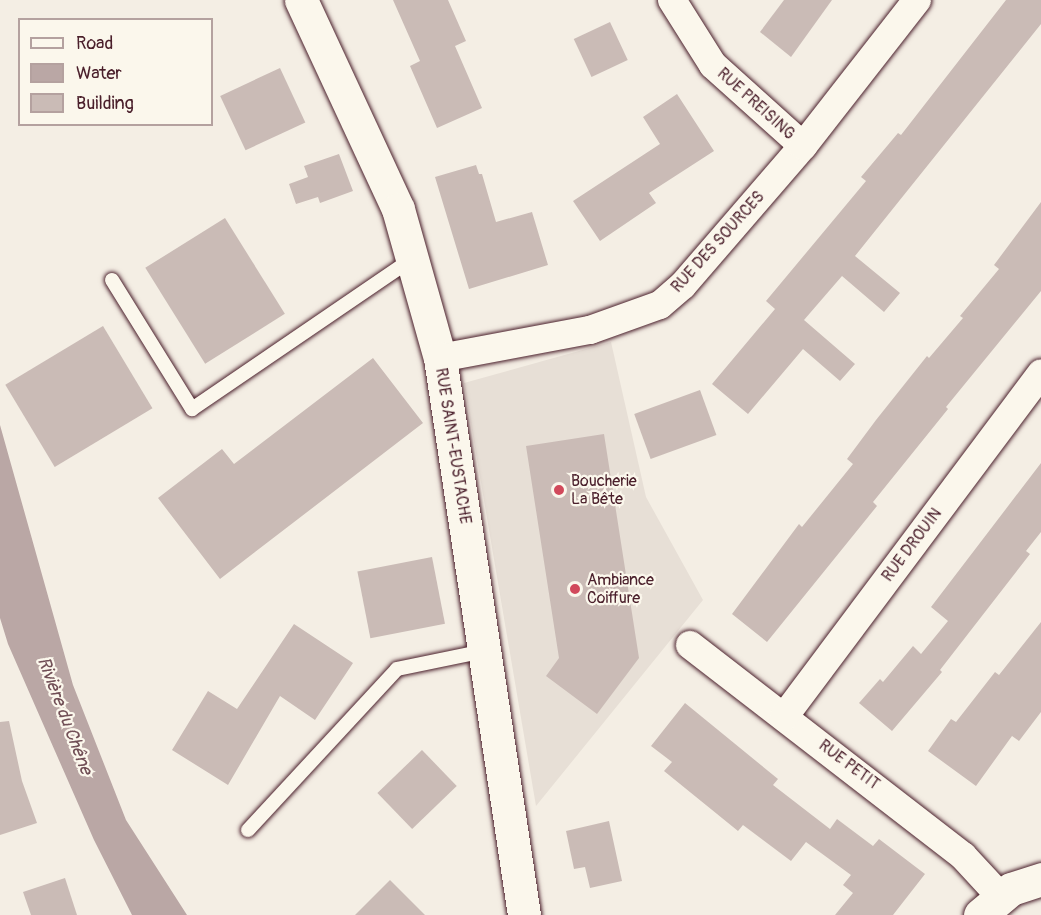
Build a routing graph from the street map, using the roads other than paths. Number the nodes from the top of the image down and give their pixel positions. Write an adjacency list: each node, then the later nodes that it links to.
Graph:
1 (301, 0): 5 (street, RUE SAINT-EUSTACHE)
2 (672, 0): 4 (street, RUE PREISING)
3 (917, 0): 4 (street, RUE DES SOURCES)
4 (803, 146): 7 (street, RUE DES SOURCES)
5 (412, 259): 6 (lane); 7 (street, RUE SAINT-EUSTACHE)
6 (112, 280)
7 (440, 358): 10 (street, RUE SAINT-EUSTACHE)
8 (1041, 374): 11 (street, RUE DROUIN)
9 (690, 645): 11 (street, RUE PETIT)
10 (484, 651): 12 (lane); 15 (street, RUE SAINT-EUSTACHE)
11 (784, 717): 14 (street, RUE PETIT)
12 (248, 830)
13 (1041, 879): 14 (street)
14 (997, 908)
15 (524, 915)

